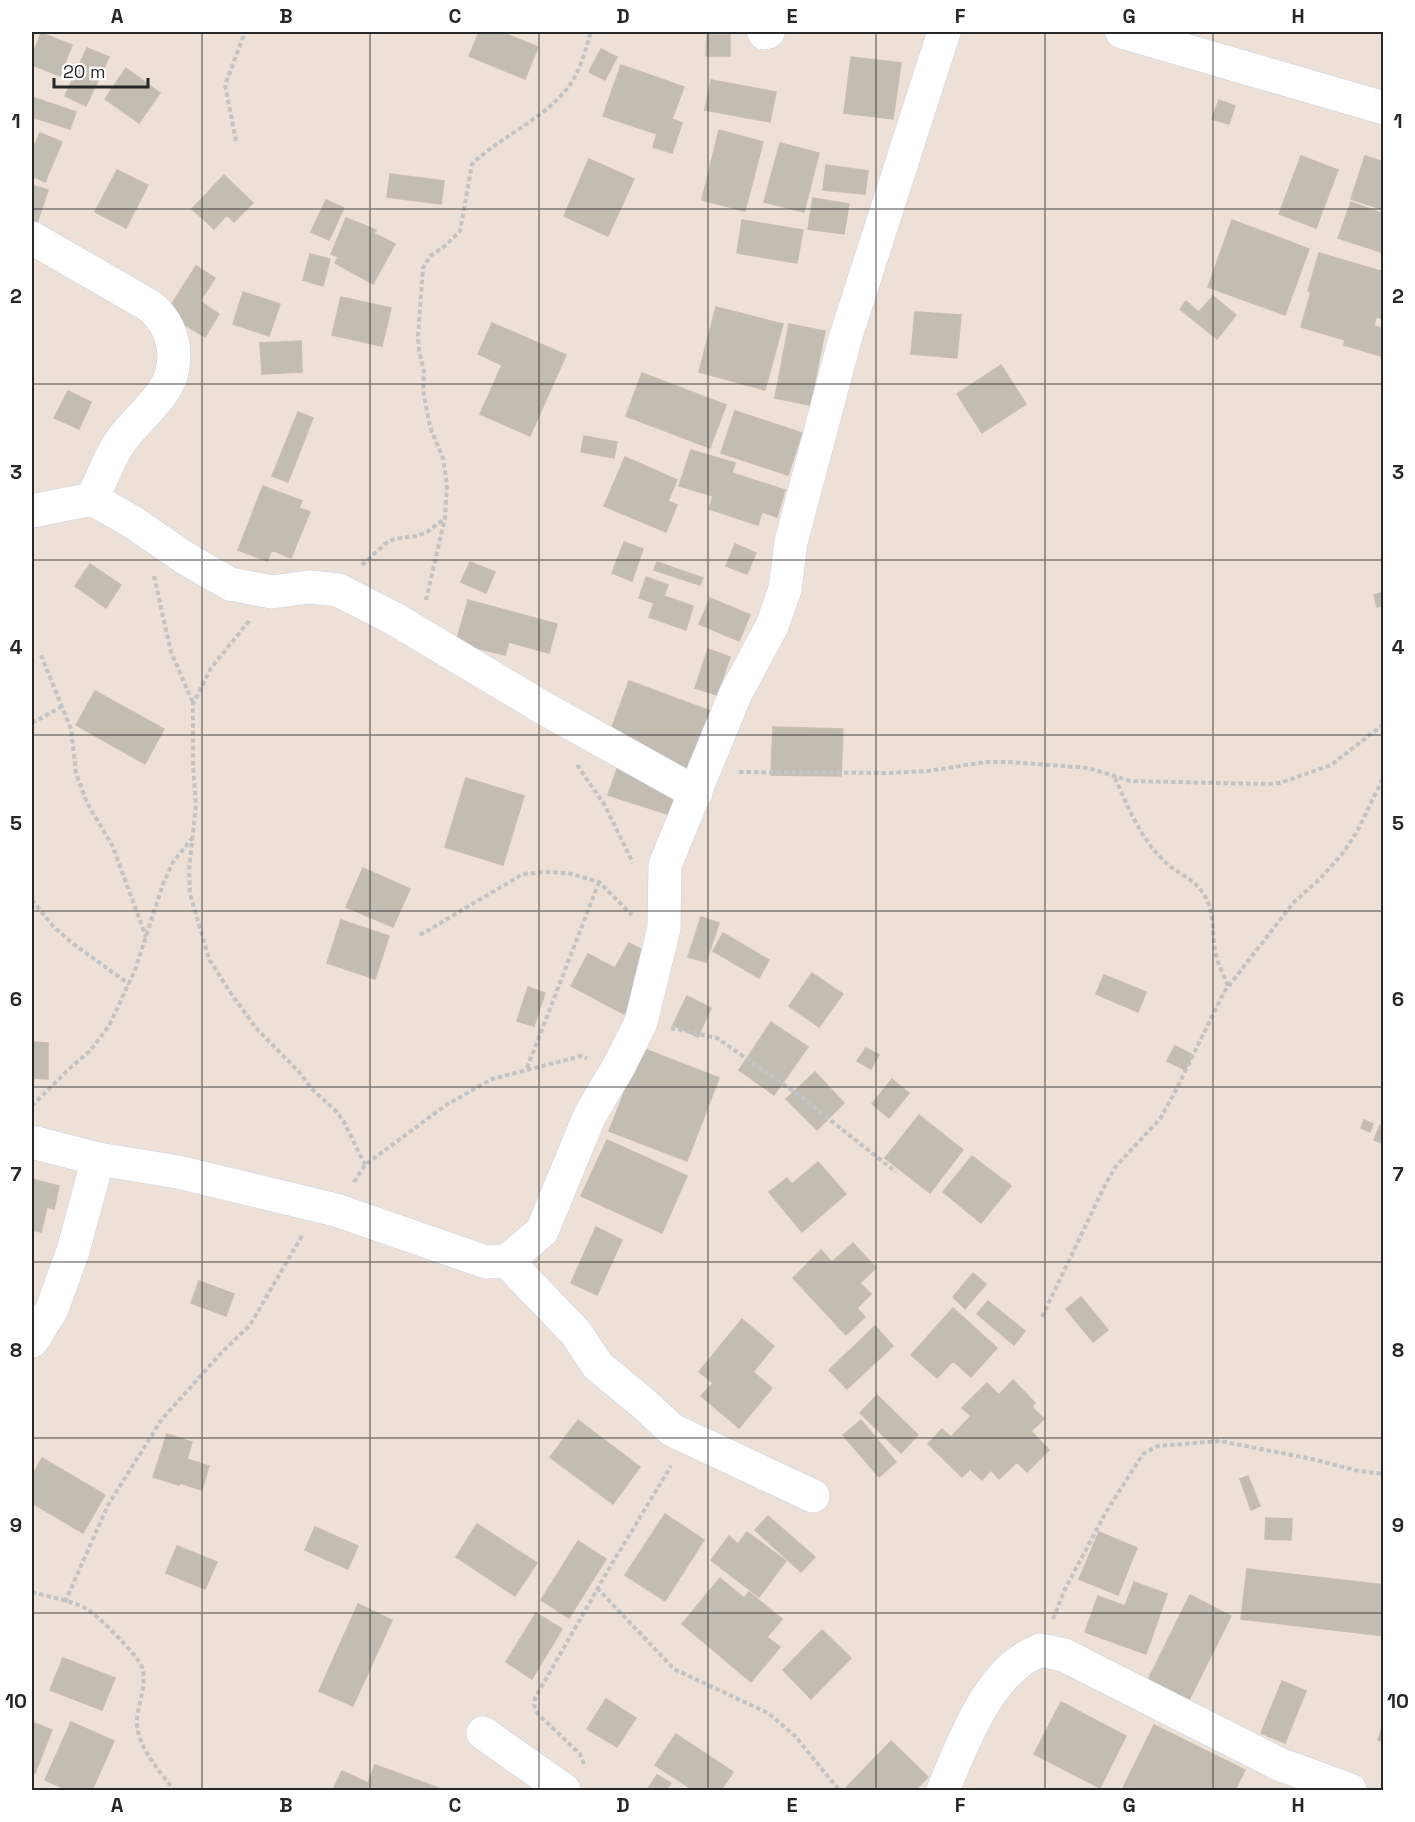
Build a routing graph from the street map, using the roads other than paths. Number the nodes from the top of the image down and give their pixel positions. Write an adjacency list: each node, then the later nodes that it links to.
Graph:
1 (944, 32): 7 (street)
2 (1122, 32): 3 (street)
3 (1383, 108)
4 (32, 238): 5 (street)
5 (92, 499): 6 (street); 7 (street)
6 (32, 511)
7 (700, 782): 10 (street)
8 (32, 1142): 9 (street)
9 (98, 1159): 10 (street); 11 (street)
10 (507, 1260): 12 (street)
11 (32, 1341)
12 (813, 1496)
13 (483, 1733): 14 (street)
14 (575, 1781)
15 (944, 1791): 16 (street)
16 (1350, 1791)

